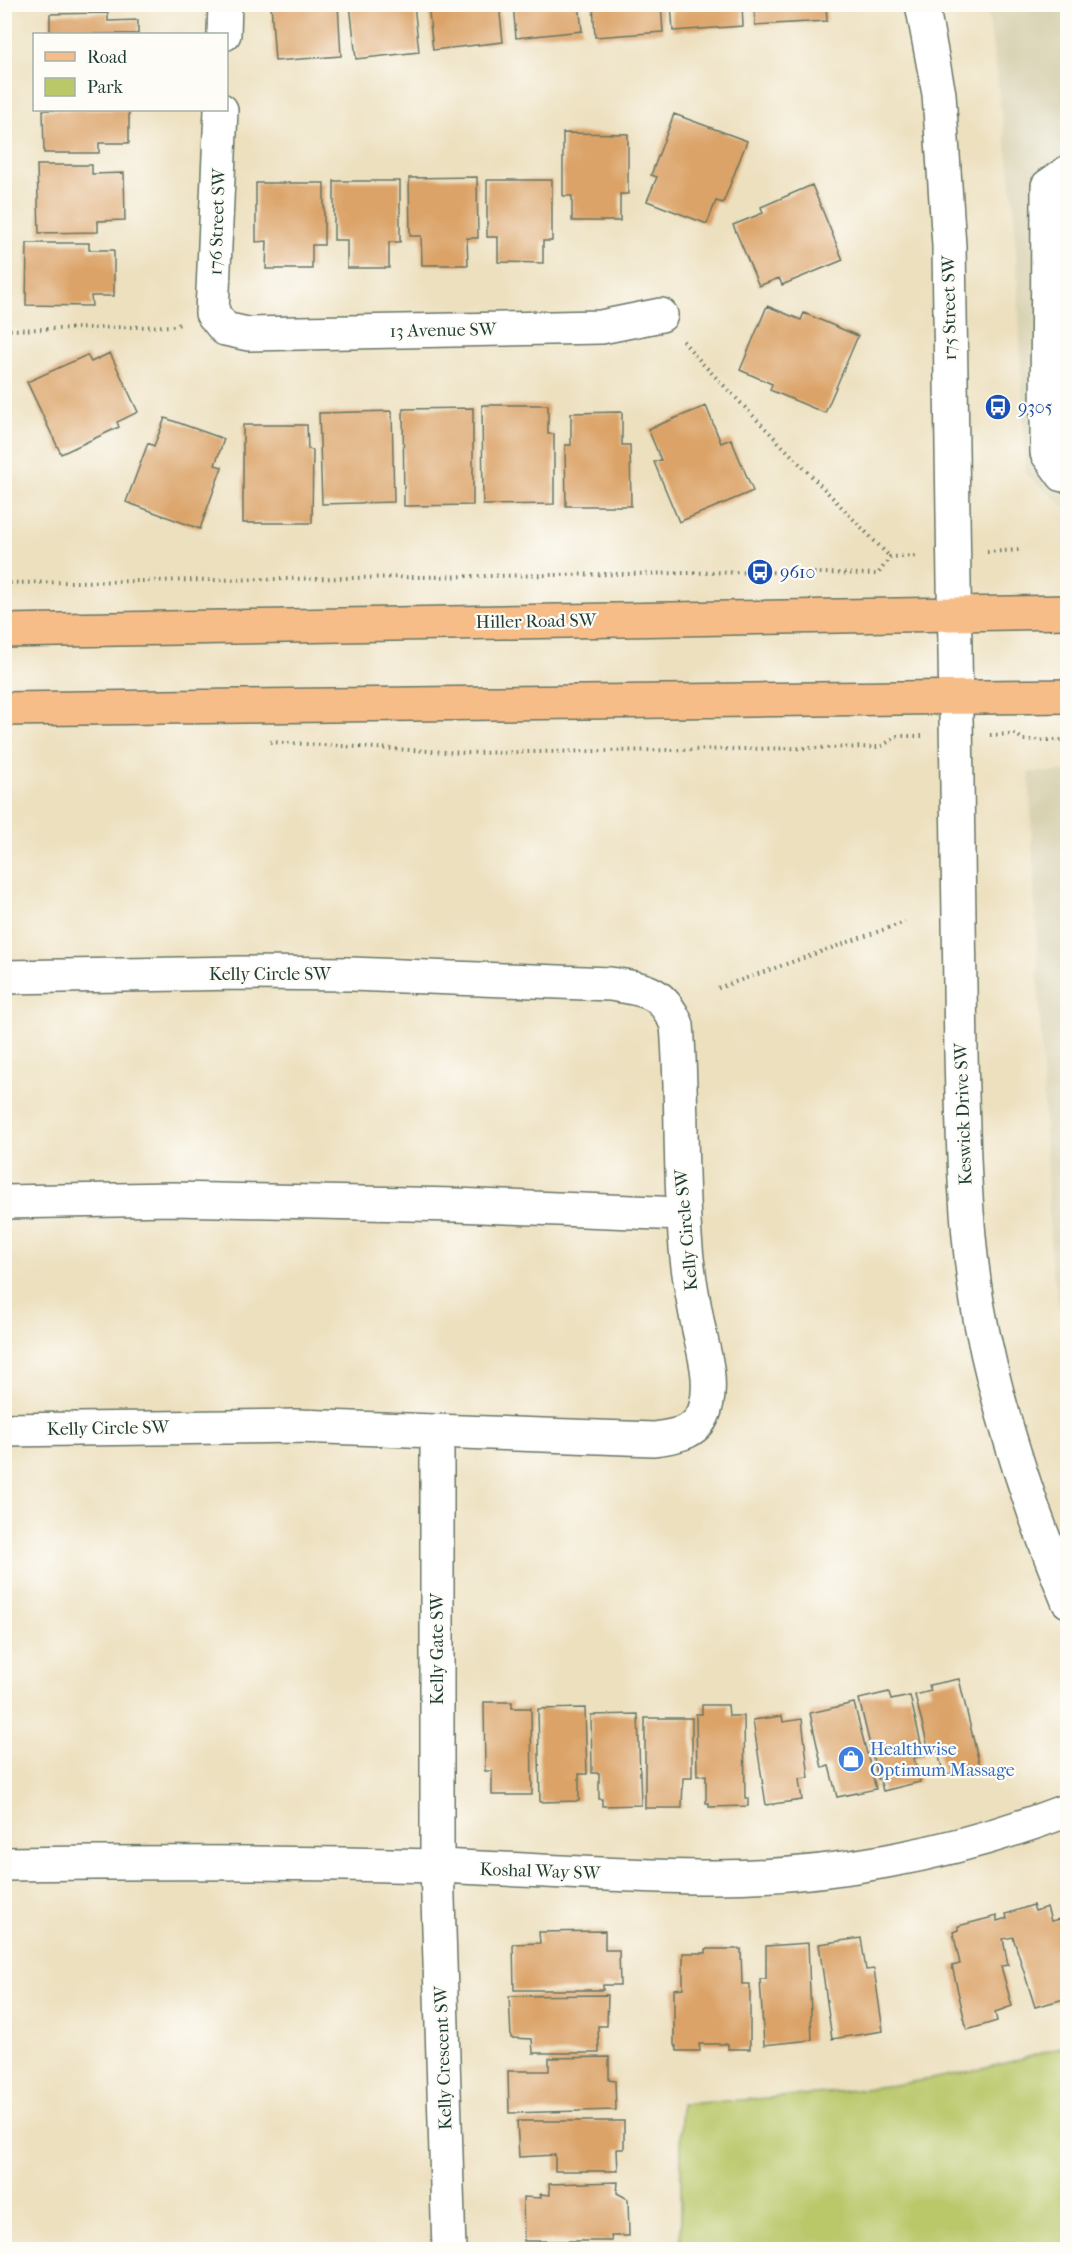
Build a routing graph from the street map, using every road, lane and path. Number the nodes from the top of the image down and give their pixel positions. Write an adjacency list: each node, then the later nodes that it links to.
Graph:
1 (225, 4): 3 (street)
2 (922, 4): 11 (street, 175 Street SW)
3 (224, 33)
4 (221, 111): 7 (street, 176 Street SW)
5 (1068, 172): 9 (street)
6 (661, 315): 7 (street, 13 Avenue SW); 12 (path)
7 (218, 321): 8 (path)
8 (4, 330)
9 (1068, 475)
10 (1019, 550): 11 (path)
11 (953, 554): 12 (path); 15 (street, 175 Street SW)
12 (890, 556): 13 (path)
13 (4, 583)
14 (1068, 612): 15 (main road, Hiller Road SW)
15 (954, 613): 16 (main road, Hiller Road SW); 18 (street, Keswick Drive SW)
16 (4, 631)
17 (1068, 696): 18 (main road)
18 (955, 697): 19 (main road); 31 (street, Keswick Drive SW)
19 (4, 709)
20 (1016, 734): 22 (path)
21 (898, 736): 23 (path)
22 (1068, 740)
23 (265, 742)
24 (905, 922): 26 (path)
25 (4, 977): 28 (street, Kelly Circle SW)
26 (718, 988)
27 (4, 1202): 28 (street)
28 (683, 1214): 30 (street, Kelly Circle SW)
29 (4, 1430): 30 (street, Kelly Circle SW)
30 (437, 1431): 34 (street, Kelly Gate SW)
31 (1068, 1601)
32 (1068, 1810): 34 (street, Koshal Way SW)
33 (4, 1864): 34 (street, Koshal Way SW)
34 (437, 1866): 35 (street, Kelly Crescent SW)
35 (449, 2250)

